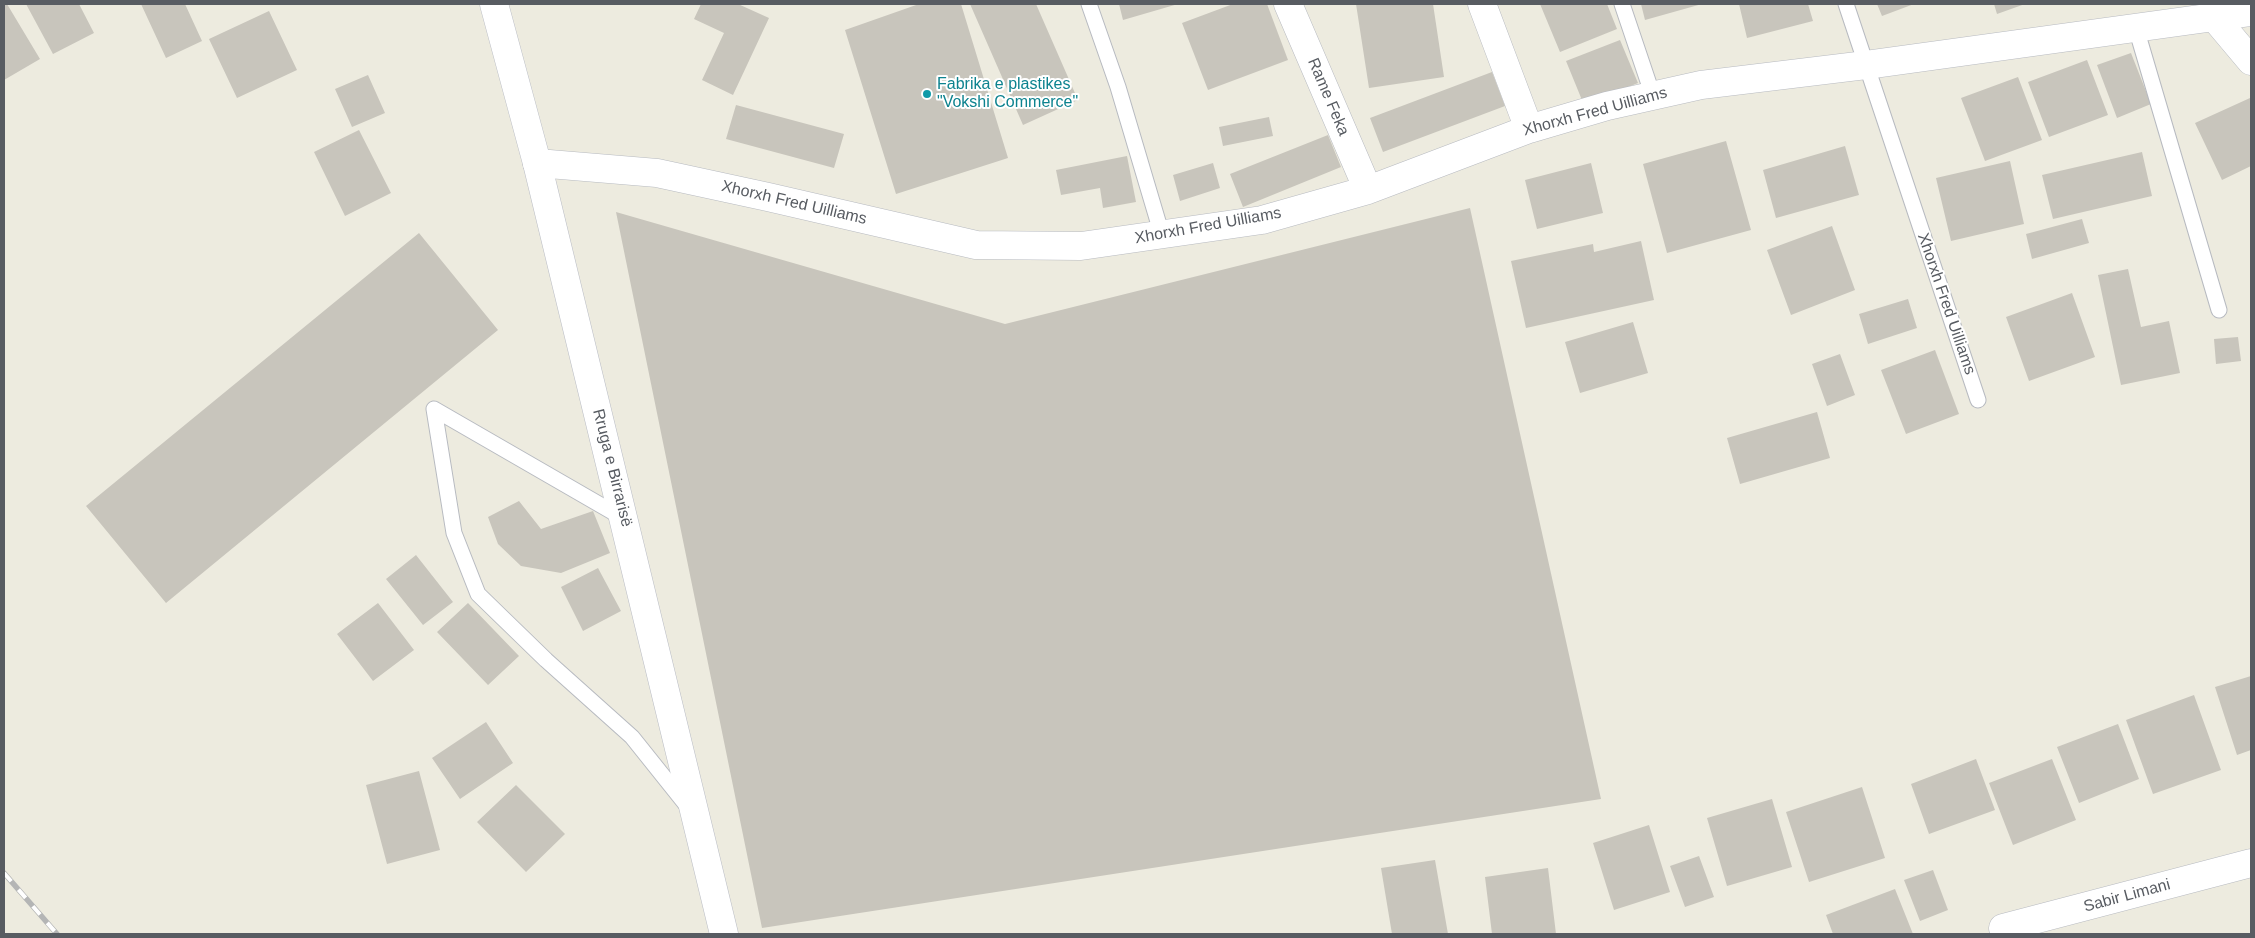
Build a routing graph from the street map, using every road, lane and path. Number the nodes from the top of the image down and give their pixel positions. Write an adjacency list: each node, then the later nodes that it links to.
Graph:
1 (494, 4): 14 (street, Rruga e Birrarisë)
2 (1089, 4): 16 (lane)
3 (1288, 4): 15 (street, Rame Feka)
4 (1482, 4): 13 (street)
5 (1622, 4): 12 (lane)
6 (1846, 4): 11 (lane, Xhorxh Fred Uilliams)
7 (2251, 12): 8 (street, Xhorxh Fred Uilliams)
8 (2214, 17): 9 (street, Xhorxh Fred Uilliams); 10 (street)
9 (2136, 28): 11 (street, Xhorxh Fred Uilliams); 17 (lane)
10 (2251, 61)
11 (1866, 65): 12 (street, Xhorxh Fred Uilliams); 18 (lane, Xhorxh Fred Uilliams)
12 (1653, 96): 13 (street, Xhorxh Fred Uilliams)
13 (1529, 129): 15 (street, Xhorxh Fred Uilliams)
14 (537, 162): 16 (street, Xhorxh Fred Uilliams); 19 (street, Rruga e Birrarisë)
15 (1368, 190): 16 (street, Xhorxh Fred Uilliams)
16 (1162, 235)
17 (2219, 310)
18 (1978, 400)
19 (624, 519): 20 (street, Rruga e Birrarisë); 20 (lane)
20 (696, 818): 23 (street, Rruga e Birrarisë)
21 (2251, 863): 22 (street, Sabir Limani)
22 (2003, 928)
23 (724, 934)

